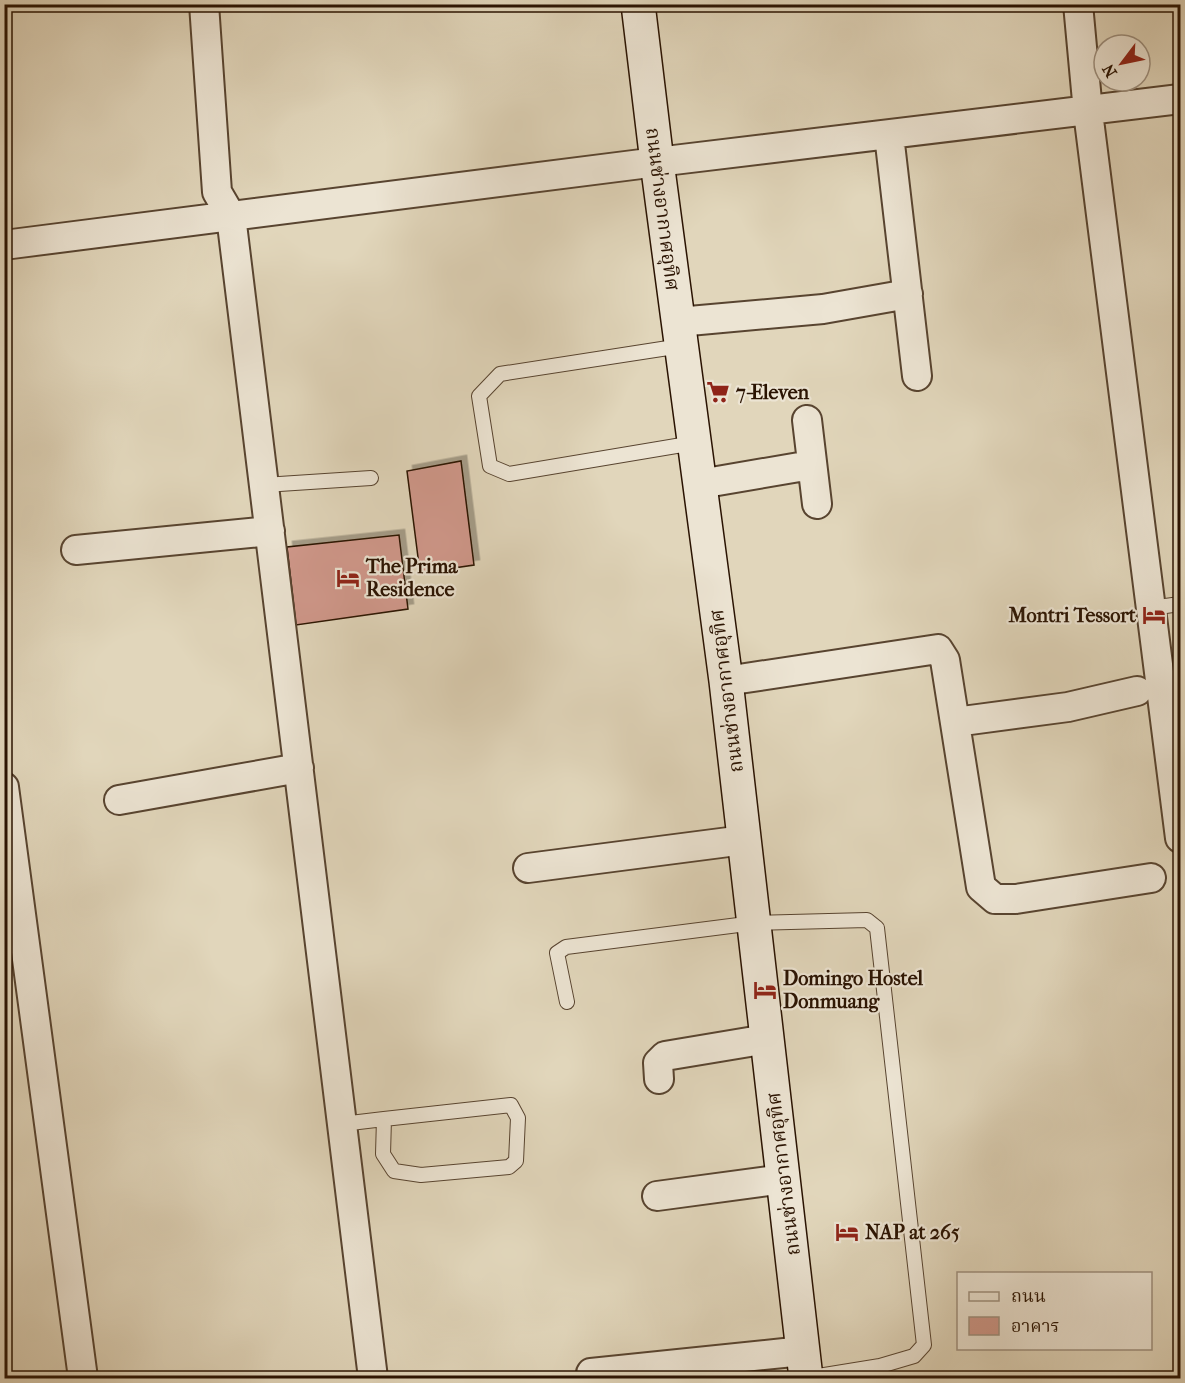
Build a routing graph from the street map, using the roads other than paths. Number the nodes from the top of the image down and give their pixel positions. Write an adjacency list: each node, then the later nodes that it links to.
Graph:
1 (204, 4): 8 (street)
2 (638, 4): 7 (street, ถนนช่างอากาศอุทิศ)
3 (1078, 4): 5 (street)
4 (1180, 99): 5 (street)
5 (1088, 112): 6 (street); 23 (street)
6 (889, 135): 7 (street); 10 (street)
7 (657, 162): 8 (street); 11 (street, ถนนช่างอากาศอุทิศ)
8 (231, 216): 9 (street); 18 (street)
9 (4, 245)
10 (908, 294): 11 (street); 12 (street)
11 (680, 334): 14 (street, ถนนช่างอากาศอุทิศ); 14 (lane)
12 (917, 376)
13 (807, 420): 15 (street)
14 (694, 443): 17 (street, ถนนช่างอากาศอุทิศ)
15 (811, 465): 17 (street); 19 (street)
16 (371, 478): 18 (lane)
17 (700, 484): 24 (street, ถนนช่างอากาศอุทิศ)
18 (264, 485): 20 (street)
19 (817, 504)
20 (270, 531): 21 (street); 27 (street)
21 (76, 550)
22 (1180, 604): 23 (lane)
23 (1151, 608): 30 (street)
24 (726, 681): 26 (street); 31 (street, ถนนช่างอากาศอุทิศ)
25 (1137, 691): 26 (street)
26 (955, 722): 33 (street)
27 (298, 768): 29 (street); 39 (street)
28 (4, 787): 44 (street)
29 (119, 800)
30 (1180, 838)
31 (744, 840): 32 (street); 34 (street, ถนนช่างอากาศอุทิศ)
32 (528, 868)
33 (1151, 878)
34 (754, 923): 35 (lane); 36 (street, ถนนช่างอากาศอุทิศ); 42 (lane)
35 (567, 1002)
36 (767, 1039): 37 (street); 40 (street, ถนนช่างอากาศอุทิศ)
37 (659, 1079)
38 (384, 1119): 38 (lane); 39 (lane)
39 (342, 1124): 45 (street)
40 (784, 1179): 41 (street); 42 (street, ถนนช่างอากาศอุทิศ)
41 (657, 1196)
42 (805, 1369): 43 (street)
43 (591, 1373)
44 (83, 1378)
45 (373, 1378)

